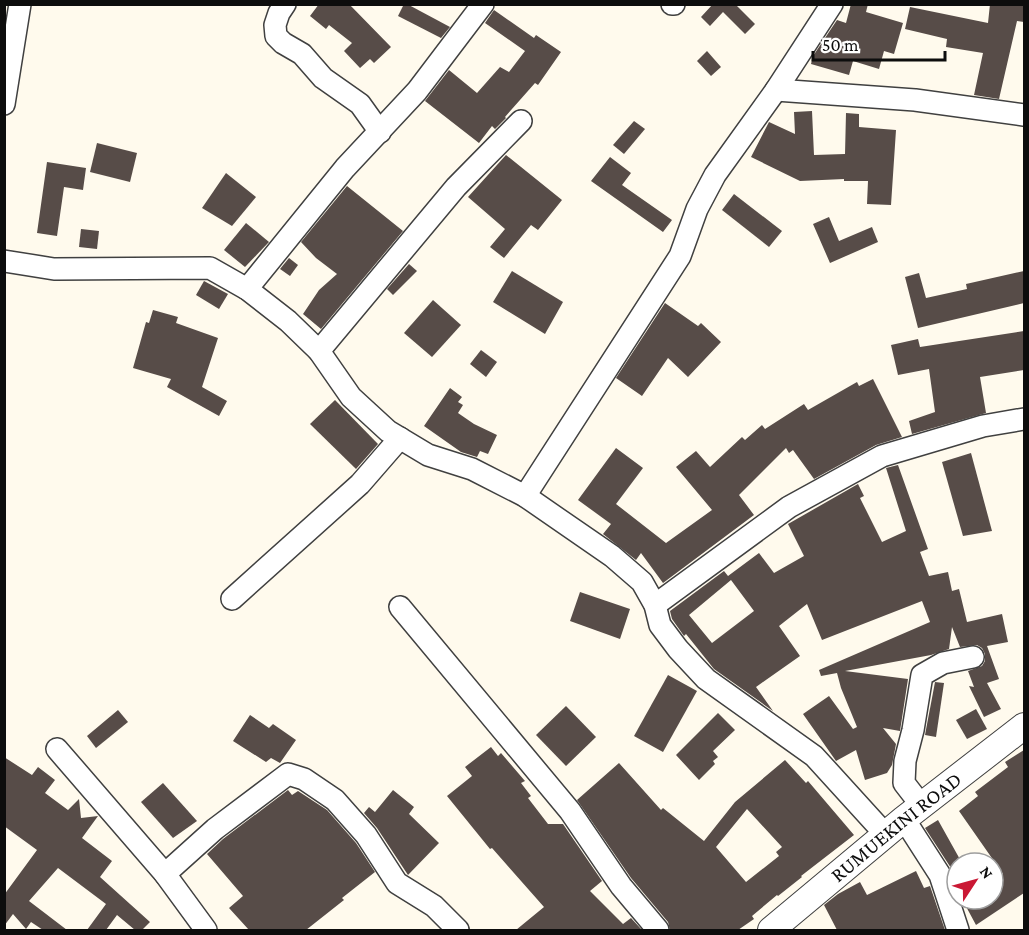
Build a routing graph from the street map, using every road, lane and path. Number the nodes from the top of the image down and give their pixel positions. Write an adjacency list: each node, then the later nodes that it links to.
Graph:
1 (20, 4): 6 (street)
2 (285, 4): 9 (street)
3 (483, 4): 9 (street)
4 (832, 4): 5 (street)
5 (776, 90): 7 (street); 15 (street)
6 (4, 104)
7 (1024, 115)
8 (521, 121): 12 (street)
9 (380, 132): 11 (street)
10 (4, 261): 11 (street)
11 (247, 289): 12 (street)
12 (319, 351): 14 (street)
13 (1024, 419): 17 (street)
14 (400, 438): 15 (street); 16 (street)
15 (525, 496): 17 (street)
16 (232, 599)
17 (655, 605): 22 (street)
18 (399, 607): 26 (street)
19 (973, 657): 22 (street)
20 (1024, 726): 22 (street, RUMUEKINI ROAD)
21 (57, 749): 23 (street)
22 (903, 819): 27 (street, RUMUEKINI ROAD); 28 (street)
23 (165, 874): 24 (street); 25 (street)
24 (206, 930)
25 (458, 930)
26 (658, 930)
27 (771, 930)
28 (958, 930)

